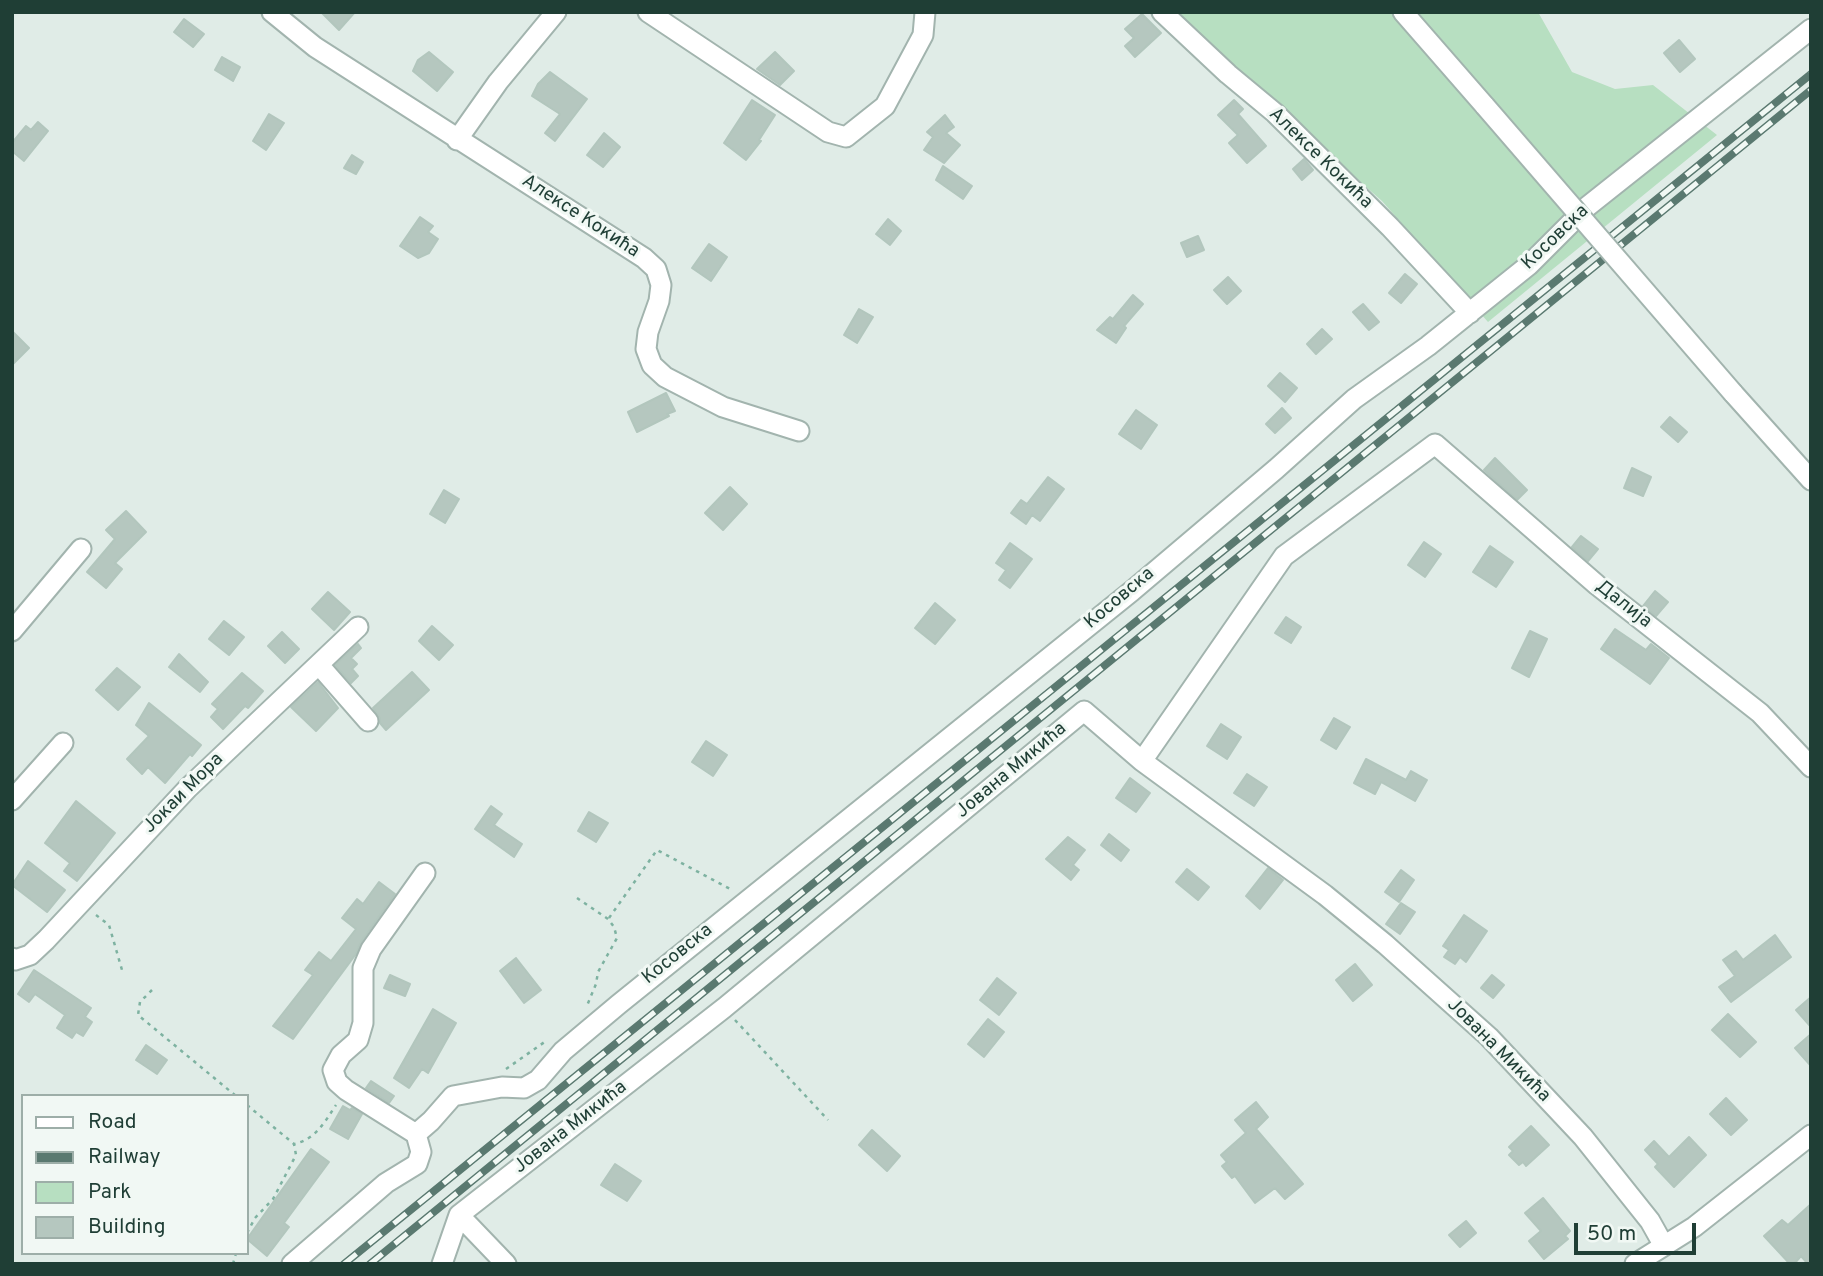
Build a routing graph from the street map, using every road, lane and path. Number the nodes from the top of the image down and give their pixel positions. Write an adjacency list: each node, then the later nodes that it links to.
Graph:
1 (272, 12): 8 (street, Алексе Кокића)
2 (556, 12): 8 (street)
3 (648, 12): 4 (street)
4 (925, 12)
5 (1163, 12): 9 (street, Алексе Кокића)
6 (1403, 12): 11 (street, bridge)
7 (1811, 29): 9 (street, Косовска)
8 (457, 140): 10 (street, Алексе Кокића)
9 (1470, 313): 23 (street, Косовска)
10 (799, 431)
11 (1811, 480)
12 (81, 550): 14 (street)
13 (358, 627): 15 (street, Јокаи Мора)
14 (12, 631)
15 (318, 665): 16 (street); 24 (street, Јокаи Мора)
16 (368, 721)
17 (63, 743): 20 (street)
18 (1142, 761): 19 (street, Далија); 29 (street, Јована Микића); 42 (street, Јована Микића)
19 (1811, 767)
20 (12, 800)
21 (425, 873): 33 (street)
22 (577, 898): 25 (path)
23 (747, 899): 25 (path); 37 (street, Косовска)
24 (80, 902): 26 (street, Јокаи Мора); 27 (path)
25 (608, 919): 30 (path)
26 (12, 958)
27 (121, 970)
28 (152, 990): 34 (path)
29 (724, 1008): 36 (path); 40 (street, Јована Микића)
30 (582, 1016)
31 (550, 1039): 32 (path)
32 (507, 1069)
33 (346, 1090): 37 (street); 39 (path)
34 (234, 1094)
35 (248, 1106): 39 (path)
36 (828, 1120)
37 (416, 1134): 43 (street)
38 (1811, 1135): 42 (street)
39 (294, 1144): 41 (path)
40 (459, 1215): 44 (street); 45 (street)
41 (248, 1231)
42 (1664, 1246): 46 (street)
43 (292, 1264)
44 (442, 1264)
45 (506, 1264)
46 (1635, 1264)

